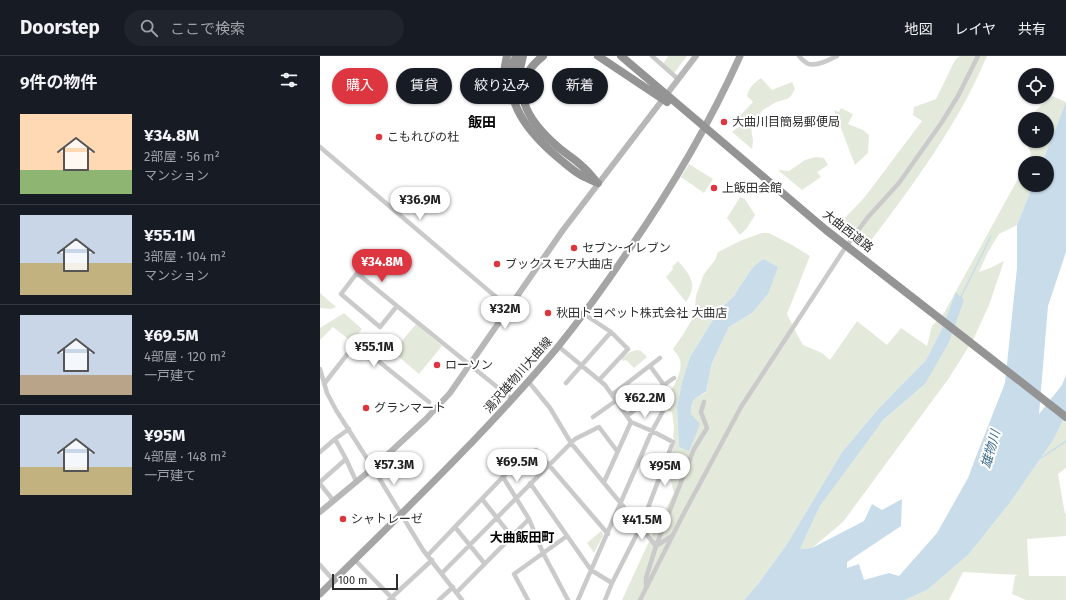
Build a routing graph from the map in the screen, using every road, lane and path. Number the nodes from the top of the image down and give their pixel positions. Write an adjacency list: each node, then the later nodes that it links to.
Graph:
1 (507, 56): 18 (highway)
2 (516, 56): 18 (highway)
3 (523, 56): 13 (highway)
4 (544, 56): 14 (highway)
5 (598, 56): 16 (highway)
6 (621, 56): 16 (highway)
7 (652, 56): 15 (street)
8 (696, 56): 15 (street)
9 (740, 56): 23 (main road, 湯沢雄物川大曲線)
10 (799, 56): 11 (street)
11 (837, 56)
12 (978, 56): 72 (street)
13 (519, 68)
14 (531, 68)
15 (678, 79): 20 (street)
16 (653, 88): 45 (highway, 大曲西道路)
17 (525, 104): 20 (highway)
18 (521, 118): 20 (highway)
19 (320, 147): 22 (street)
20 (598, 183): 22 (street)
21 (397, 306): 21 (street); 27 (street)
22 (509, 308): 27 (street)
23 (584, 314): 24 (street); 25 (main road, 湯沢雄物川大曲線)
24 (611, 332): 28 (street); 32 (street)
25 (558, 346): 28 (street); 33 (main road, 湯沢雄物川大曲線)
26 (660, 358): 29 (street)
27 (471, 365): 38 (street); 55 (street)
28 (581, 365): 32 (street); 34 (street)
29 (650, 366): 36 (street); 37 (street)
30 (320, 369): 35 (street)
31 (674, 378): 36 (street)
32 (599, 380): 37 (street)
33 (528, 381): 38 (main road, 湯沢雄物川大曲線); 50 (street)
34 (566, 383)
35 (324, 384): 40 (street); 47 (street)
36 (664, 385): 43 (street)
37 (613, 394): 39 (street)
38 (512, 399): 66 (main road, 湯沢雄物川大曲線)
39 (617, 400): 43 (street); 44 (street)
40 (429, 402)
41 (704, 402): 76 (street)
42 (663, 411): 48 (street)
43 (627, 416): 46 (street)
44 (593, 417)
45 (1066, 418)
46 (631, 422): 48 (street); 51 (street)
47 (349, 429): 49 (street); 55 (street)
48 (652, 431): 64 (street); 69 (street)
49 (334, 438): 52 (street); 53 (street)
50 (571, 443): 51 (street); 54 (street); 58 (street)
51 (617, 451): 58 (street)
52 (320, 452)
53 (346, 459): 57 (street); 59 (street)
54 (548, 465): 56 (street); 60 (street); 71 (street)
55 (373, 468): 57 (street); 66 (street)
56 (503, 477): 61 (street); 62 (street)
57 (356, 481): 63 (street)
58 (604, 482): 64 (street)
59 (320, 483): 63 (street)
60 (530, 484): 61 (street); 73 (street)
61 (516, 498): 67 (street); 68 (street)
62 (482, 499): 67 (street); 70 (street)
63 (333, 500): 65 (street)
64 (621, 503): 69 (street); 71 (street)
65 (320, 512)
66 (401, 514): 78 (street); 79 (main road, 湯沢雄物川大曲線)
67 (498, 517): 74 (street); 75 (street)
68 (529, 519): 74 (street); 77 (street)
69 (641, 526): 76 (street); 86 (street)
70 (455, 527): 75 (street); 78 (street)
71 (608, 534): 83 (street)
72 (672, 535): 76 (street); 88 (street)
73 (566, 536): 77 (street); 83 (street)
74 (512, 537): 81 (street)
75 (470, 545): 81 (street); 84 (street)
76 (656, 546): 88 (street)
77 (543, 553): 94 (street); 95 (street)
78 (428, 555): 80 (street)
79 (355, 560): 85 (main road, 湯沢雄物川大曲線); 91 (street)
80 (432, 560): 84 (street); 91 (street)
81 (485, 564): 89 (street)
82 (320, 565): 85 (street)
83 (591, 570): 86 (street); 96 (street)
84 (442, 573): 87 (street)
85 (334, 581): 90 (main road, 湯沢雄物川大曲線)
86 (612, 583): 97 (street)
87 (453, 587): 89 (street); 92 (street)
88 (646, 588): 98 (street)
89 (457, 592): 93 (street)
90 (320, 594)
91 (391, 599)
92 (439, 600)
93 (462, 600)
94 (528, 600)
95 (568, 600)
96 (578, 600)
97 (605, 600)
98 (640, 600)

